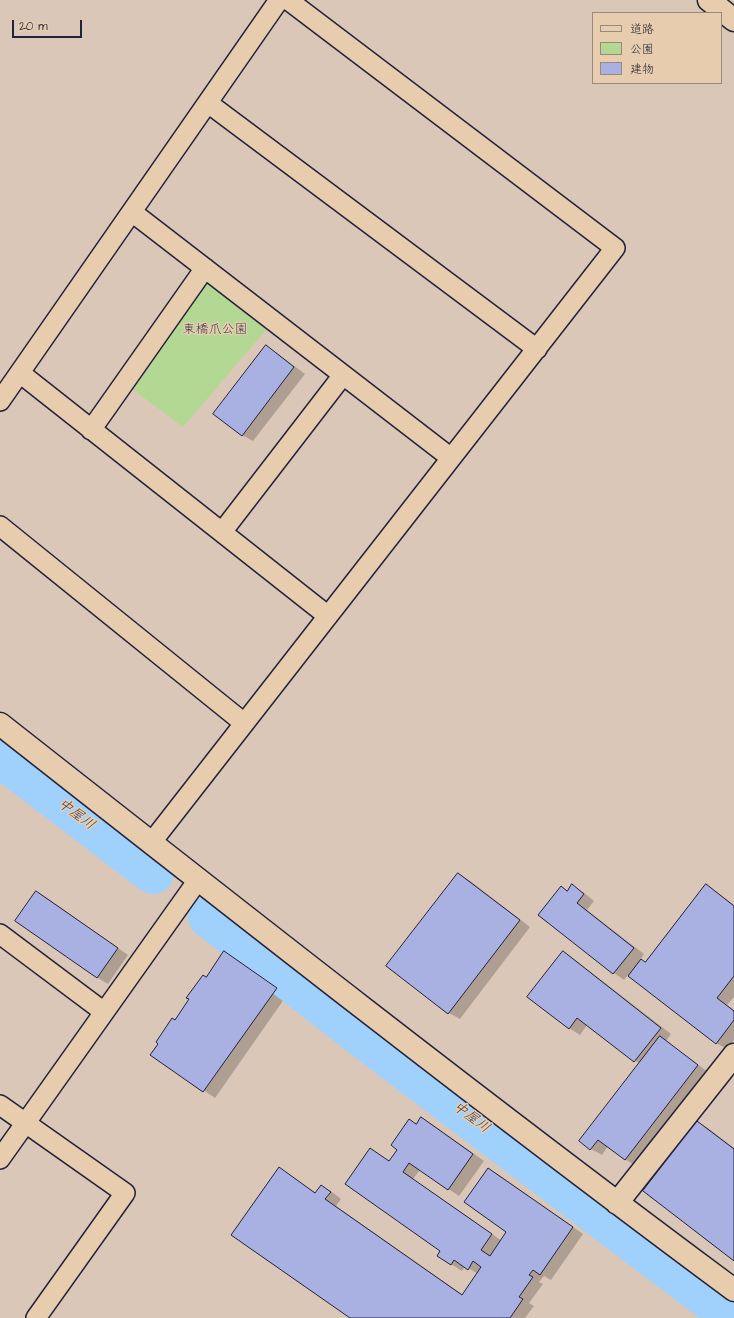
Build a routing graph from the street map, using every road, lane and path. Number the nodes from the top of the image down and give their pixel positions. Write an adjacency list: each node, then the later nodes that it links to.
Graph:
1 (279, 0): 5 (street)
2 (288, 0): 8 (street)
3 (708, 0): 4 (street)
4 (734, 20)
5 (208, 103): 6 (street); 8 (street)
6 (132, 212): 7 (street); 9 (street)
7 (205, 268): 10 (street); 12 (street)
8 (536, 349): 13 (street)
9 (20, 373): 11 (street); 12 (street)
10 (343, 375): 13 (street); 15 (street)
11 (0, 401)
12 (91, 430): 15 (street)
13 (451, 458): 16 (street)
14 (0, 526): 17 (street)
15 (222, 532): 16 (street)
16 (328, 616): 17 (street)
17 (244, 723): 19 (street)
18 (0, 724): 19 (street)
19 (151, 843): 20 (street)
20 (198, 880): 22 (street); 27 (street)
21 (0, 934): 22 (street)
22 (104, 1012): 25 (street)
23 (732, 1061): 27 (street)
24 (0, 1105): 25 (street)
25 (26, 1124): 26 (street); 29 (street)
26 (0, 1159)
27 (617, 1203): 28 (street)
28 (734, 1290)
29 (36, 1318)

